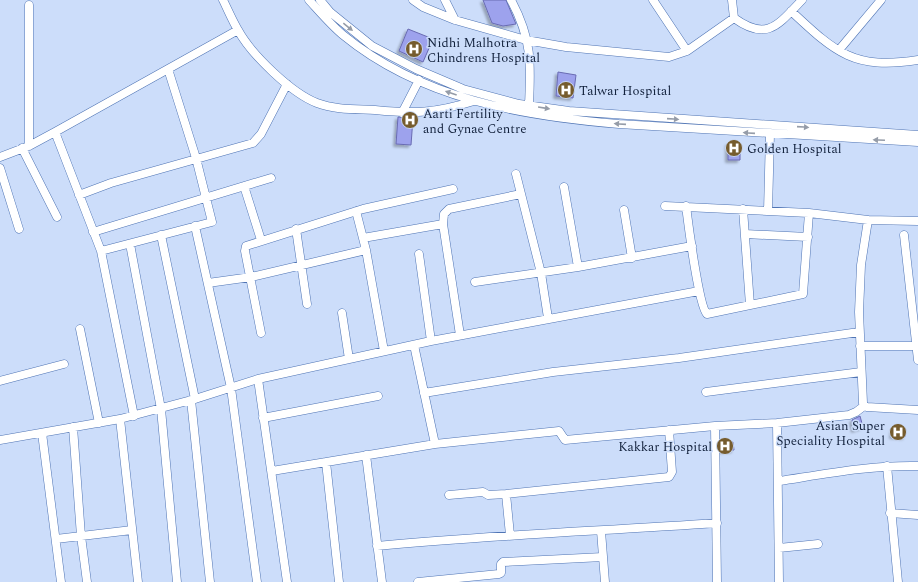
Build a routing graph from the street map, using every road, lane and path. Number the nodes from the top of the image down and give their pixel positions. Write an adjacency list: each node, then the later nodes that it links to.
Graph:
1 (223, 0): 15 (street)
2 (309, 0): 21 (street)
3 (320, 0): 24 (street, one-way to 24)
4 (413, 0): 14 (street)
5 (446, 0): 14 (street)
6 (653, 0): 18 (street)
7 (732, 0): 13 (street)
8 (802, 0): 12 (street)
9 (881, 0): 17 (street)
10 (514, 1): 16 (street)
11 (29, 5): 30 (street)
12 (791, 11): 13 (street); 17 (street)
13 (734, 18): 18 (street)
14 (455, 20): 16 (street)
15 (238, 30): 20 (street); 22 (street)
16 (526, 40): 18 (street); 24 (street)
17 (839, 50): 19 (street)
18 (687, 51)
19 (918, 60)
20 (168, 69): 26 (street); 32 (street)
21 (419, 80): 23 (street, one-way to 21); 25 (street)
22 (287, 84): 25 (street); 32 (street)
23 (474, 101): 25 (street); 27 (street, one-way to 23)
24 (529, 105): 28 (street, one-way to 28)
25 (402, 113)
26 (55, 132): 30 (street); 40 (street)
27 (770, 134): 29 (street, one-way to 27); 47 (street)
28 (918, 135)
29 (918, 142)
30 (26, 147): 31 (street); 49 (street)
31 (0, 157)
32 (196, 158): 40 (street); 41 (street)
33 (0, 168): 54 (street)
34 (516, 174): 39 (street)
35 (271, 178): 36 (street)
36 (244, 186): 41 (street); 62 (street)
37 (564, 187): 70 (street)
38 (453, 188): 46 (street)
39 (521, 194): 52 (street); 71 (street)
40 (79, 195): 56 (street)
41 (208, 198): 53 (street); 56 (street)
42 (665, 206): 43 (street)
43 (686, 206): 44 (street); 64 (street)
44 (743, 209): 47 (street); 57 (street)
45 (624, 210): 68 (street)
46 (356, 211): 55 (street); 61 (street)
47 (768, 211): 48 (street)
48 (809, 213): 50 (street); 60 (street)
49 (57, 217)
50 (868, 220): 51 (street); 82 (street)
51 (918, 221)
52 (443, 224): 61 (street); 84 (street)
53 (195, 226): 58 (street); 74 (street)
54 (19, 229)
55 (296, 229): 62 (street); 69 (street)
56 (93, 232): 66 (street)
57 (745, 234): 60 (street); 77 (street)
58 (161, 235): 63 (street); 100 (street)
59 (904, 235): 78 (street)
60 (808, 237): 77 (street)
61 (363, 238): 65 (street)
62 (261, 240): 72 (street)
63 (130, 244): 66 (street); 102 (street)
64 (692, 246): 68 (street); 75 (street)
65 (366, 250): 69 (street); 89 (street)
66 (101, 251): 104 (street)
67 (419, 254): 85 (street)
68 (632, 258): 70 (street)
69 (302, 265): 72 (street); 76 (street)
70 (578, 267): 71 (street)
71 (541, 273): 73 (street); 80 (street)
72 (251, 277): 74 (street); 83 (street)
73 (475, 282)
74 (208, 283): 96 (street)
75 (699, 291): 77 (street); 80 (street)
76 (307, 304)
77 (750, 305)
78 (915, 305): 88 (street)
79 (342, 313): 90 (street)
80 (548, 318): 84 (street)
81 (80, 329): 107 (street)
82 (859, 332): 87 (street); 98 (street)
83 (261, 333)
84 (460, 335): 85 (street)
85 (431, 341): 86 (street)
86 (414, 345): 89 (street); 98 (street)
87 (860, 346): 88 (street); 93 (street)
88 (917, 346): 91 (street)
89 (384, 352): 90 (street)
90 (349, 359): 94 (street)
91 (918, 360)
92 (64, 364): 95 (street)
93 (861, 372): 97 (street); 101 (street)
94 (258, 379): 96 (street); 105 (street)
95 (0, 381)
96 (231, 388): 100 (street); 141 (street)
97 (706, 392)
98 (424, 393): 114 (street)
99 (378, 396): 105 (street)
100 (193, 400): 102 (street); 140 (street)
101 (864, 406): 103 (street); 108 (street)
102 (161, 409): 104 (street); 139 (street)
103 (918, 410)
104 (134, 416): 106 (street)
105 (263, 418): 119 (street)
106 (120, 419): 107 (street); 126 (street)
107 (99, 423): 110 (street)
108 (777, 423): 109 (street); 120 (street)
109 (715, 426): 111 (street); 125 (street)
110 (73, 427): 112 (street); 129 (street)
111 (669, 430): 114 (street); 121 (street)
112 (42, 434): 113 (street); 130 (street)
113 (0, 440)
114 (435, 444): 115 (street)
115 (366, 455): 116 (street); 132 (street)
116 (326, 462): 119 (street); 143 (street)
117 (887, 466): 118 (street); 120 (street); 123 (street)
118 (918, 466)
119 (272, 471): 142 (street)
120 (779, 481): 133 (street)
121 (506, 494): 122 (street); 128 (street)
122 (449, 495)
123 (890, 513): 124 (street); 149 (street)
124 (918, 514)
125 (717, 523): 127 (street); 147 (street)
126 (132, 530): 129 (street); 138 (street)
127 (601, 531): 128 (street); 134 (street)
128 (510, 535): 132 (street)
129 (81, 536): 130 (street); 137 (street)
130 (56, 539): 136 (street)
131 (818, 544): 133 (street)
132 (377, 546): 144 (street)
133 (779, 548): 148 (street)
134 (603, 557): 135 (street); 146 (street)
135 (488, 578): 145 (street)
136 (61, 582)
137 (87, 582)
138 (138, 582)
139 (177, 582)
140 (210, 582)
141 (257, 582)
142 (287, 582)
143 (339, 582)
144 (382, 582)
145 (418, 582)
146 (605, 582)
147 (717, 582)
148 (779, 582)
149 (898, 582)

